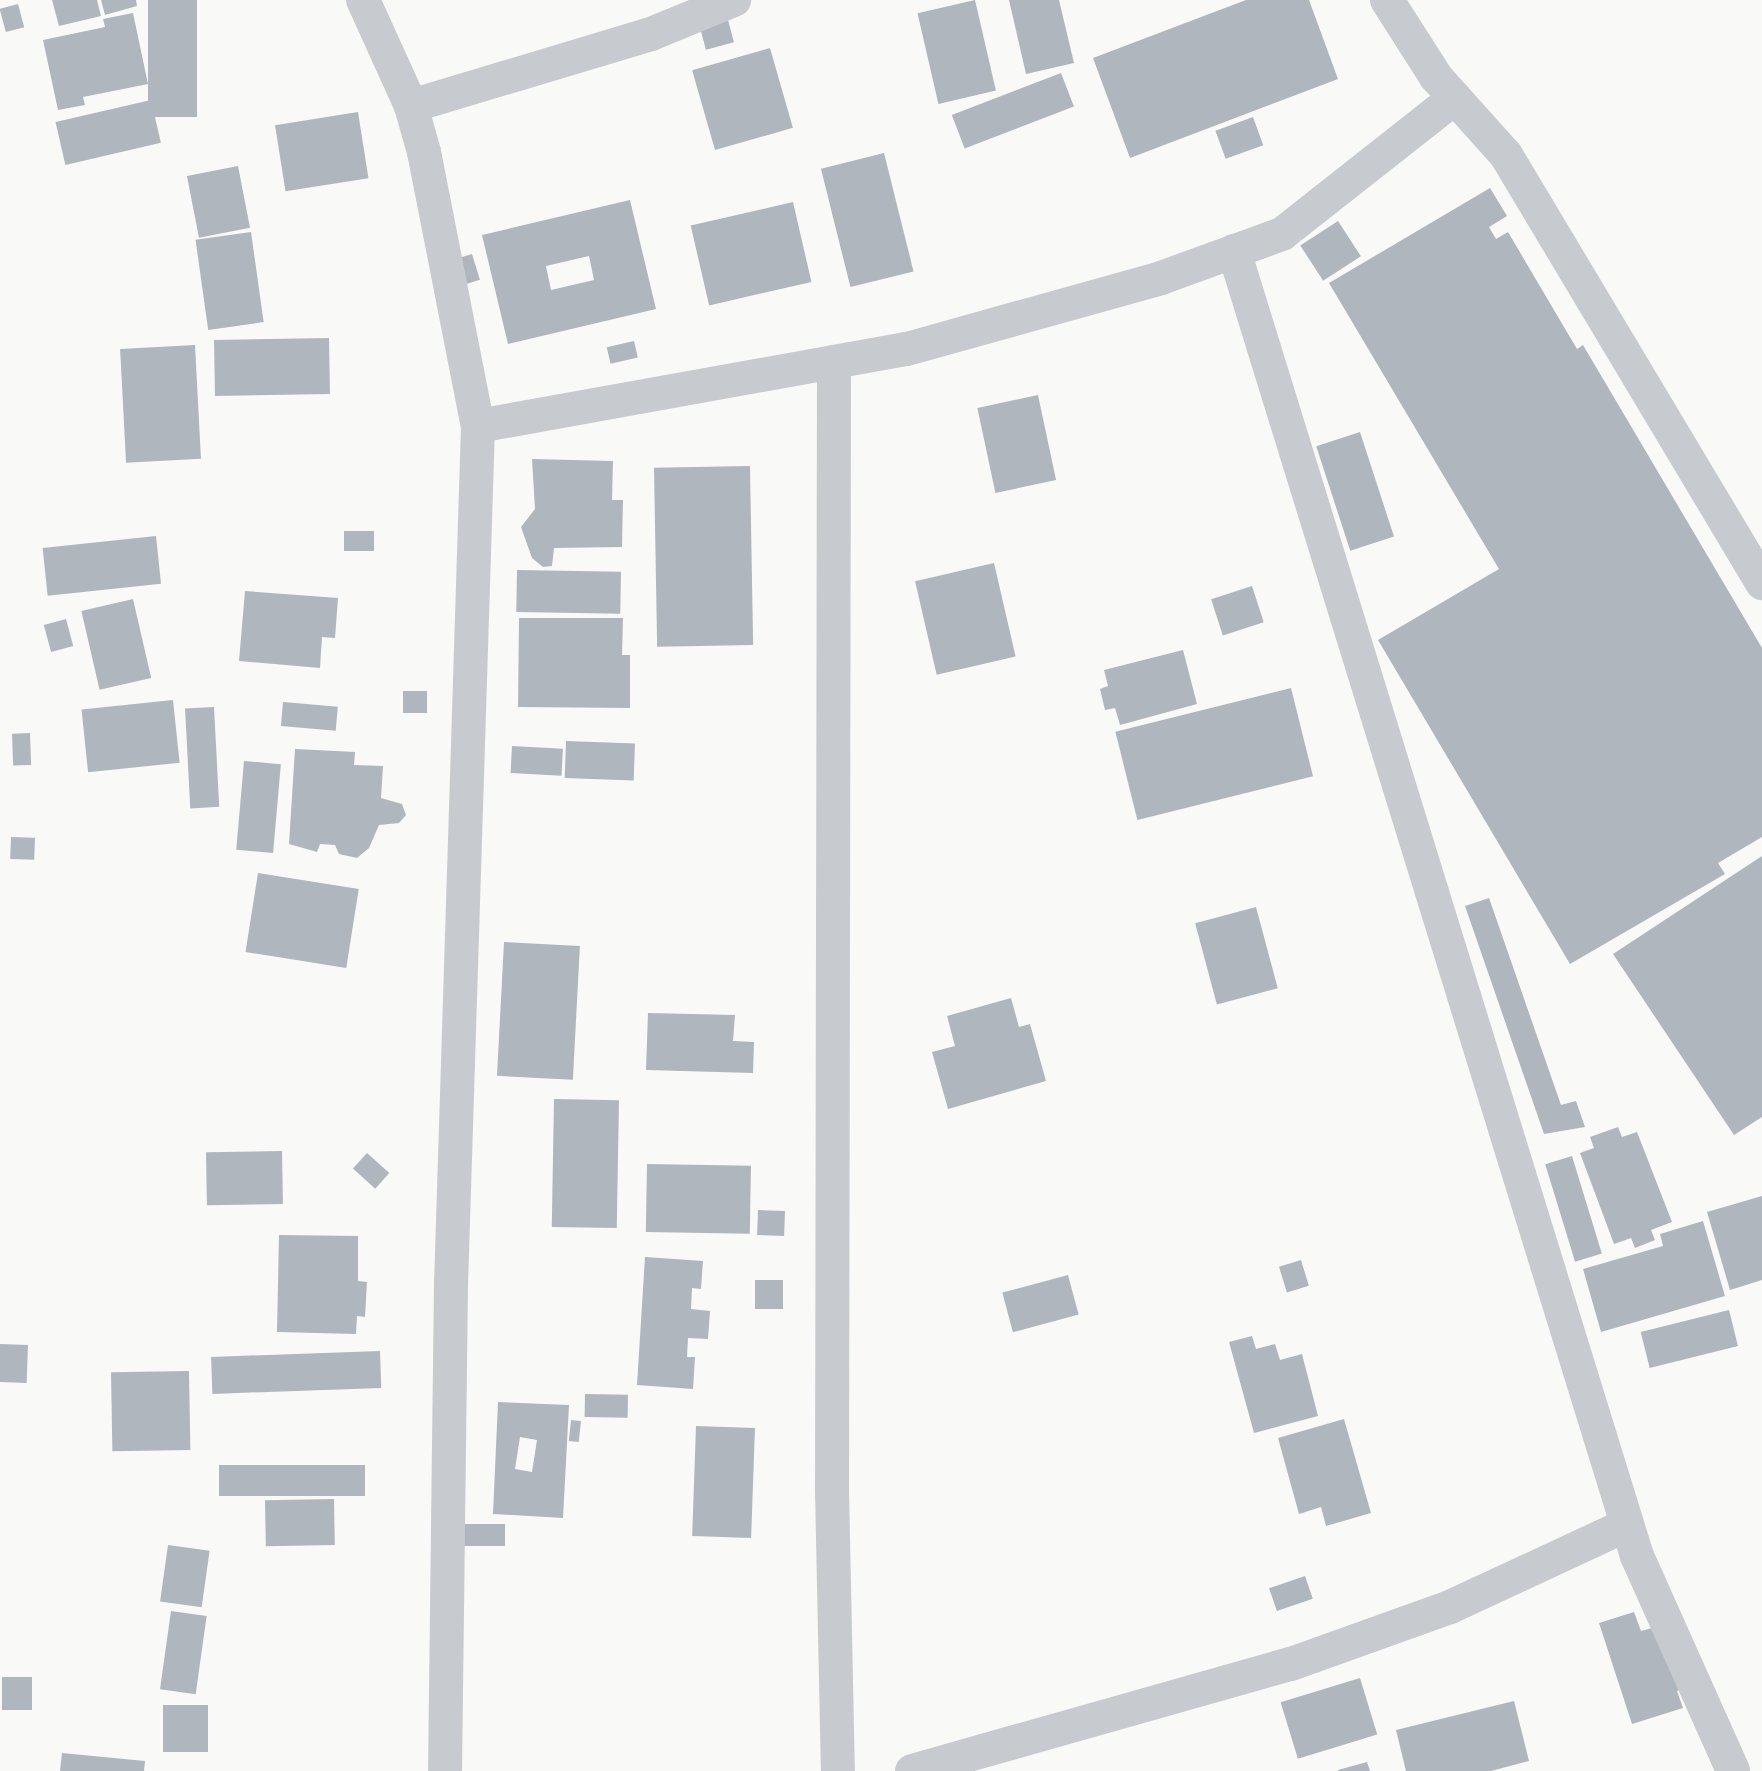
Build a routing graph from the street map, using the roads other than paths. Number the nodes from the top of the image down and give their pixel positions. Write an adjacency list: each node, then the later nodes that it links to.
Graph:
1 (363, 0): 5 (street)
2 (734, 0): 5 (street)
3 (1387, 0): 4 (street)
4 (1455, 98): 6 (street); 9 (street)
5 (411, 106): 8 (street)
6 (1234, 251): 7 (street); 10 (street)
7 (834, 362): 8 (street); 12 (street)
8 (478, 426): 11 (street)
9 (1762, 583)
10 (1627, 1525): 13 (street); 14 (street)
11 (445, 1771)
12 (838, 1771)
13 (912, 1771)
14 (1733, 1771)

